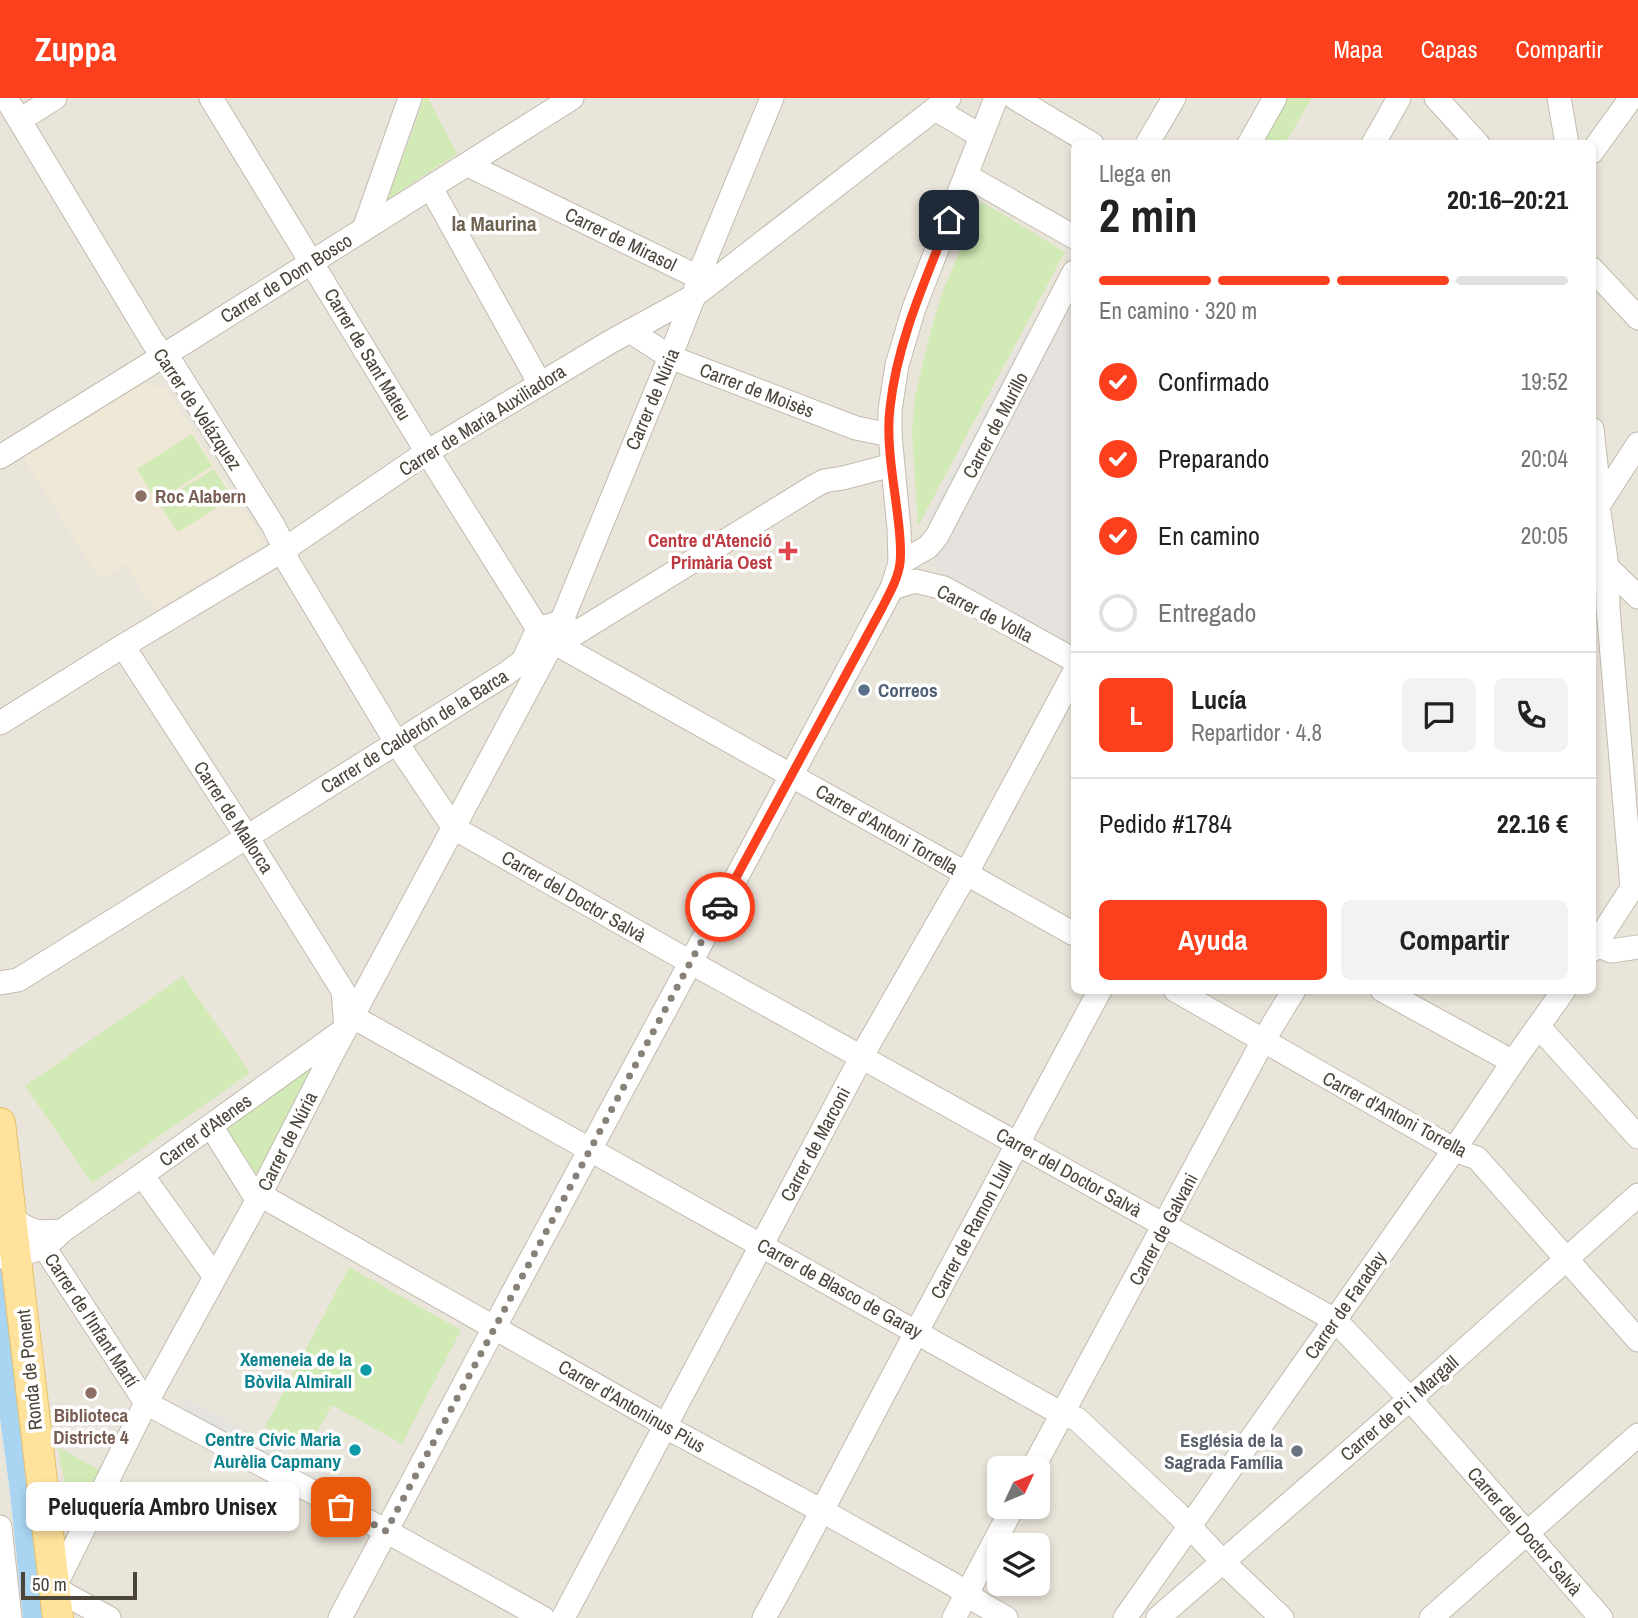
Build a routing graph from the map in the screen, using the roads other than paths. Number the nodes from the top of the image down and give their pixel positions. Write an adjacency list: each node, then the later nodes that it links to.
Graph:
1 (6, 98): 16 (street, Carrer de Velázquez)
2 (55, 98): 16 (street)
3 (211, 98): 30 (street, Carrer de Sant Mateu)
4 (410, 98): 28 (street)
5 (572, 98): 25 (street, Carrer de Dom Bosco)
6 (772, 98): 33 (street, Carrer de Núria)
7 (996, 98): 17 (street)
8 (1015, 98): 18 (street)
9 (1174, 98): 19 (street)
10 (1275, 98): 20 (street)
11 (1399, 98): 21 (street)
12 (1436, 98): 22 (street)
13 (1559, 98): 23 (street)
14 (1631, 98): 24 (street)
15 (942, 103): 17 (street); 33 (street, Carrer de Maria Auxiliadora)
16 (20, 120): 36 (street, Carrer de Velázquez)
17 (981, 136): 26 (street)
18 (1085, 140)
19 (1149, 140)
20 (1251, 140)
21 (1375, 140)
22 (1474, 140)
23 (1566, 140)
24 (1596, 146)
25 (468, 165): 27 (street, Carrer de Dom Bosco); 33 (street, Carrer de Mirasol)
26 (967, 176): 29 (street); 39 (street)
27 (431, 188): 28 (street, Carrer de Dom Bosco); 38 (street)
28 (364, 229): 30 (street, Carrer de Dom Bosco)
29 (1071, 235)
30 (312, 261): 36 (street, Carrer de Dom Bosco); 41 (street, Carrer de Sant Mateu)
31 (1071, 278): 50 (street, Carrer de Murillo)
32 (1597, 284): 34 (street)
33 (696, 286): 35 (street, Carrer de Maria Auxiliadora); 37 (street, Carrer de Núria)
34 (1638, 318)
35 (630, 331): 37 (street, Carrer de Moisès); 38 (street, Carrer de Maria Auxiliadora)
36 (163, 356): 42 (street, Carrer de Dom Bosco); 48 (street, Carrer de Velázquez)
37 (670, 357): 39 (street, Carrer de Moisès); 53 (street, Carrer de Núria)
38 (540, 384): 41 (street, Carrer de Maria Auxiliadora)
39 (890, 435): 43 (street)
40 (1638, 444): 46 (street)
41 (427, 452): 48 (street, Carrer de Maria Auxiliadora); 53 (street, Carrer de Sant Mateu)
42 (0, 457)
43 (892, 465): 50 (street); 53 (street)
44 (1596, 466): 45 (street)
45 (1596, 501)
46 (1596, 508)
47 (1596, 520): 49 (street)
48 (285, 549): 54 (street, Carrer de Maria Auxiliadora); 60 (street, Carrer de Velázquez)
49 (1600, 560): 51 (street); 65 (street)
50 (900, 563): 52 (street)
51 (1638, 597)
52 (887, 598): 55 (street, Carrer de Volta); 61 (street)
53 (550, 631): 56 (street, Carrer de Calderón de la Barca); 58 (street, Carrer de Núria); 61 (street, Carrer d'Antoni Torrella)
54 (122, 646): 59 (street, Carrer de Maria Auxiliadora); 63 (street, Carrer de Mallorca)
55 (1071, 658)
56 (506, 673): 58 (street); 60 (street, Carrer de Calderón de la Barca)
57 (1071, 679): 64 (street, Carrer de Marconi)
58 (523, 697): 62 (street, Carrer de Núria)
59 (0, 723)
60 (396, 742): 62 (street, Carrer de Velázquez); 63 (street, Carrer de Calderón de la Barca)
61 (790, 775): 64 (street, Carrer d'Antoni Torrella); 70 (street)
62 (454, 828): 70 (street, Carrer del Doctor Salvà); 72 (street, Carrer de Núria)
63 (247, 837): 71 (street, Carrer de Calderón de la Barca); 73 (street, Carrer de Mallorca)
64 (966, 874): 66 (street, Carrer d'Antoni Torrella); 82 (street, Carrer de Marconi)
65 (1635, 876): 67 (street)
66 (1071, 932)
67 (1596, 943)
68 (1596, 947): 69 (street)
69 (1636, 949)
70 (690, 962): 82 (street, Carrer del Doctor Salvà); 88 (street)
71 (0, 983)
72 (367, 990): 73 (street); 79 (street, Carrer de Núria)
73 (342, 991): 79 (street, Carrer de Mallorca)
74 (1098, 994): 87 (street, Carrer de Ramon Llull)
75 (1182, 994): 81 (street, Carrer d'Antoni Torrella)
76 (1292, 994): 81 (street, Carrer de Galvani)
77 (1389, 994): 83 (street)
78 (1561, 994): 80 (street, Carrer de Faraday)
79 (349, 1023): 85 (street, Carrer d'Atenes); 88 (street, Carrer de Blasco de Garay); 92 (street, Carrer de Núria)
80 (1539, 1027): 83 (street, Carrer de Faraday); 86 (street)
81 (1263, 1041): 89 (street, Carrer d'Antoni Torrella); 94 (street, Carrer de Galvani)
82 (862, 1057): 87 (street, Carrer del Doctor Salvà); 96 (street, Carrer de Marconi)
83 (1513, 1062): 89 (street, Carrer de Faraday)
84 (0, 1123): 93 (main road, Ronda de Ponent)
85 (211, 1126): 90 (street, Carrer d'Atenes); 92 (street)
86 (1638, 1137)
87 (1019, 1145): 94 (street, Carrer del Doctor Salvà); 102 (street, Carrer de Ramon Llull)
88 (590, 1149): 96 (street, Carrer de Blasco de Garay); 101 (street)
89 (1454, 1150): 98 (street, Carrer d'Antoni Torrella); 100 (street, Carrer de Faraday)
90 (142, 1175): 95 (street, Carrer d'Atenes); 99 (street)
91 (1638, 1195): 98 (street, Carrer de Pi i Margall)
92 (257, 1199): 99 (street, Carrer de Núria); 101 (street, Carrer d'Antoninus Pius)
93 (11, 1217): 95 (street); 97 (main road, Ronda de Ponent)
94 (1165, 1225): 100 (street, Carrer del Doctor Salvà); 106 (street, Carrer de Galvani)
95 (62, 1231): 97 (street, Carrer d'Atenes)
96 (762, 1244): 102 (street, Carrer de Blasco de Garay); 107 (street, Carrer de Marconi)
97 (16, 1253): 105 (street, Carrer de l'Infant Martí); 117 (main road, Ronda de Ponent)
98 (1567, 1260): 103 (street, Carrer d'Antoni Torrella); 104 (street, Carrer de Pi i Margall)
99 (215, 1277): 105 (street, Carrer de Núria)
100 (1335, 1320): 104 (street, Carrer del Doctor Salvà); 112 (street, Carrer de Faraday)
101 (494, 1328): 107 (street, Carrer d'Antoninus Pius); 114 (street)
102 (917, 1330): 106 (street, Carrer de Blasco de Garay); 110 (street, Carrer de Ramon Llull)
103 (1638, 1340)
104 (1410, 1399): 115 (street, Carrer del Doctor Salvà); 116 (street, Carrer de Pi i Margall)
105 (146, 1403): 114 (street, Carrer de l'Infant Martí); 117 (street, Carrer de Núria)
106 (1062, 1414): 109 (street, Carrer de Galvani); 112 (street, Carrer de Blasco de Garay)
107 (664, 1426): 110 (street, Carrer d'Antoninus Pius); 124 (street, Carrer de Marconi)
108 (1638, 1435): 115 (street)
109 (1039, 1456)
110 (822, 1512): 118 (street, Carrer d'Antoninus Pius); 125 (street, Carrer de Ramon Llull)
111 (1007, 1519): 118 (street)
112 (1189, 1526): 116 (street, Carrer de Blasco de Garay); 128 (street, Carrer de Faraday)
113 (0, 1527): 119 (street)
114 (386, 1531): 122 (street); 123 (street, Carrer de l'Infant Martí)
115 (1526, 1533): 131 (street); 132 (street, Carrer del Doctor Salvà)
116 (1223, 1562): 129 (street, Carrer de Pi i Margall); 130 (street, Carrer de Blasco de Garay)
117 (54, 1588): 120 (main road, Ronda de Ponent); 121 (street)
118 (967, 1594): 126 (street); 127 (street, Carrer d'Antoninus Pius)
119 (10, 1618)
120 (58, 1618)
121 (109, 1618)
122 (340, 1618)
123 (543, 1618)
124 (562, 1618)
125 (764, 1618)
126 (954, 1618)
127 (1006, 1618)
128 (1125, 1618)
129 (1158, 1618)
130 (1282, 1618)
131 (1431, 1618)
132 (1601, 1618)

